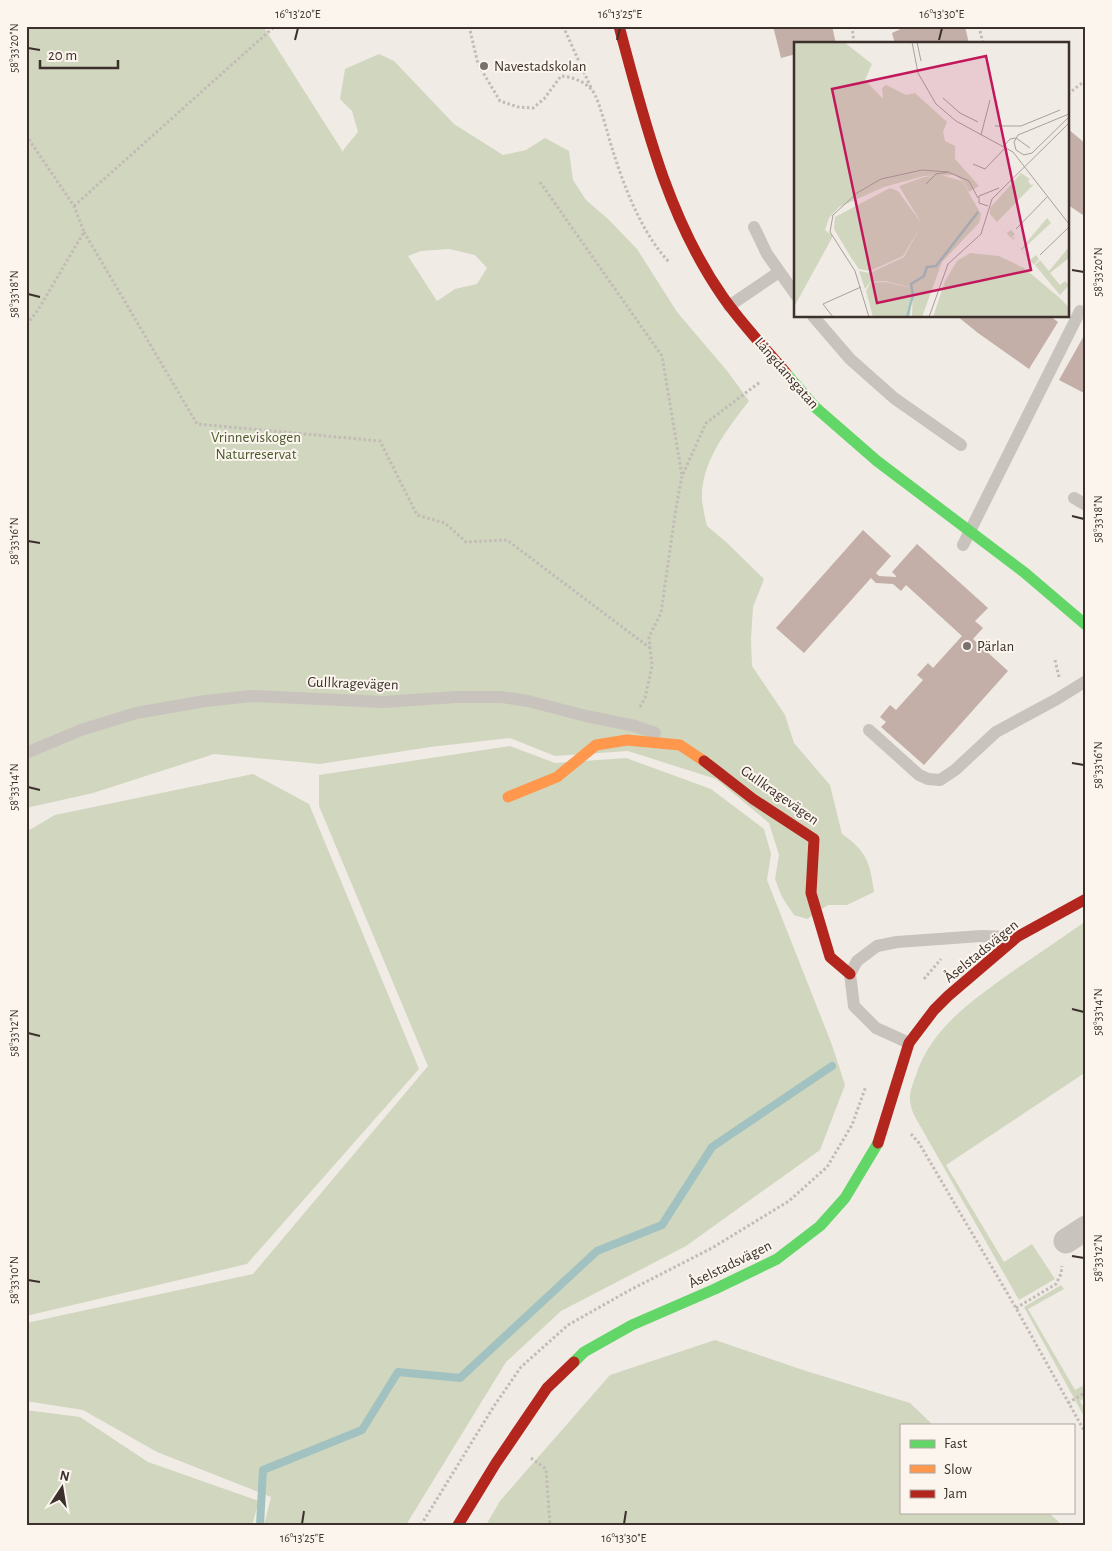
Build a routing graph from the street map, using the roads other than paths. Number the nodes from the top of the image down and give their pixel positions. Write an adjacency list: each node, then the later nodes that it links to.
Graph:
1 (618, 26): 5 (street, Långdansgatan)
2 (754, 227): 3 (lane)
3 (779, 272): 4 (lane); 5 (lane)
4 (794, 292)
5 (729, 306): 11 (street, Långdansgatan)
6 (1080, 311): 11 (lane)
7 (815, 318): 8 (lane)
8 (961, 445)
9 (1074, 498): 10 (lane)
10 (1086, 505)
11 (969, 531): 12 (lane); 13 (street, Långdansgatan)
12 (963, 545)
13 (1086, 625)
14 (1086, 681): 15 (lane)
15 (868, 730)
16 (680, 745): 17 (lane, Gullkragevägen); 18 (street, Gullkragevägen); 21 (street, Gullkragevägen)
17 (26, 753)
18 (508, 797)
19 (1086, 900): 20 (street, Åselstadsvägen)
20 (1017, 938): 21 (lane); 22 (street, Åselstadsvägen)
21 (850, 974): 22 (lane)
22 (909, 1043): 23 (street, Åselstadsvägen)
23 (458, 1525)

